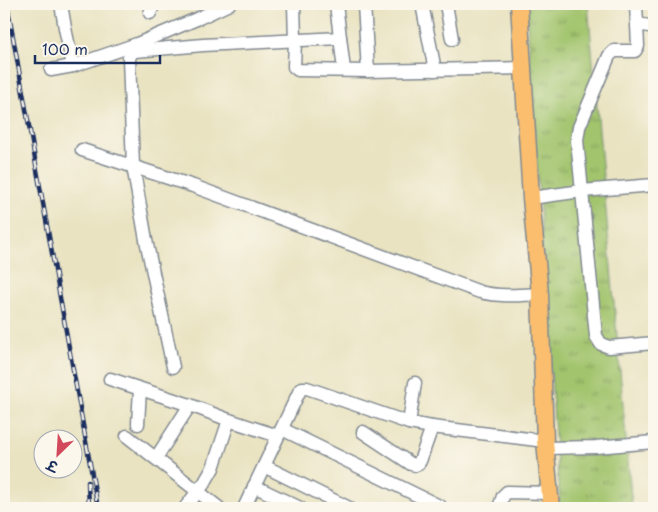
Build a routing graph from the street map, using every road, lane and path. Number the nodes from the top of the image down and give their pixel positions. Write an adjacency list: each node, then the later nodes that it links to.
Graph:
1 (61, 4): 15 (street)
2 (228, 4): 15 (street)
3 (294, 4): 14 (street)
4 (336, 4): 12 (street)
5 (364, 4): 20 (street)
6 (422, 4): 19 (street)
7 (446, 4): 13 (street)
8 (519, 4): 16 (main road)
9 (636, 4): 10 (street)
10 (638, 24): 11 (street); 24 (street)
11 (654, 27)
12 (340, 38): 14 (street); 18 (street)
13 (452, 39)
14 (295, 41): 18 (street); 22 (street)
15 (73, 66): 17 (street)
16 (523, 68): 19 (street); 25 (main road)
17 (51, 70)
18 (344, 70): 20 (street)
19 (435, 70): 20 (street)
20 (368, 71)
21 (82, 150): 22 (street)
22 (133, 166): 26 (street); 28 (street)
23 (654, 185): 24 (street)
24 (582, 191): 25 (street); 27 (street)
25 (531, 198): 26 (main road)
26 (540, 294): 41 (main road)
27 (654, 343)
28 (173, 367)
29 (110, 379): 31 (street)
30 (415, 383): 34 (street)
31 (140, 389): 32 (street); 35 (street)
32 (190, 405): 33 (street); 42 (street)
33 (229, 420): 38 (street); 45 (street)
34 (409, 422): 36 (street); 38 (street)
35 (138, 424)
36 (432, 427): 37 (street); 41 (street)
37 (363, 432)
38 (280, 433): 43 (street); 53 (street)
39 (127, 436): 42 (street)
40 (654, 442): 41 (street)
41 (545, 444): 46 (main road)
42 (156, 458): 45 (street)
43 (264, 466): 44 (street); 52 (street)
44 (254, 486): 47 (street); 50 (street)
45 (198, 492): 48 (street); 49 (street)
46 (550, 500): 54 (street)
47 (285, 505): 51 (street)
48 (185, 508)
49 (219, 508)
50 (244, 508)
51 (300, 508)
52 (350, 508)
53 (441, 508)
54 (499, 508)

